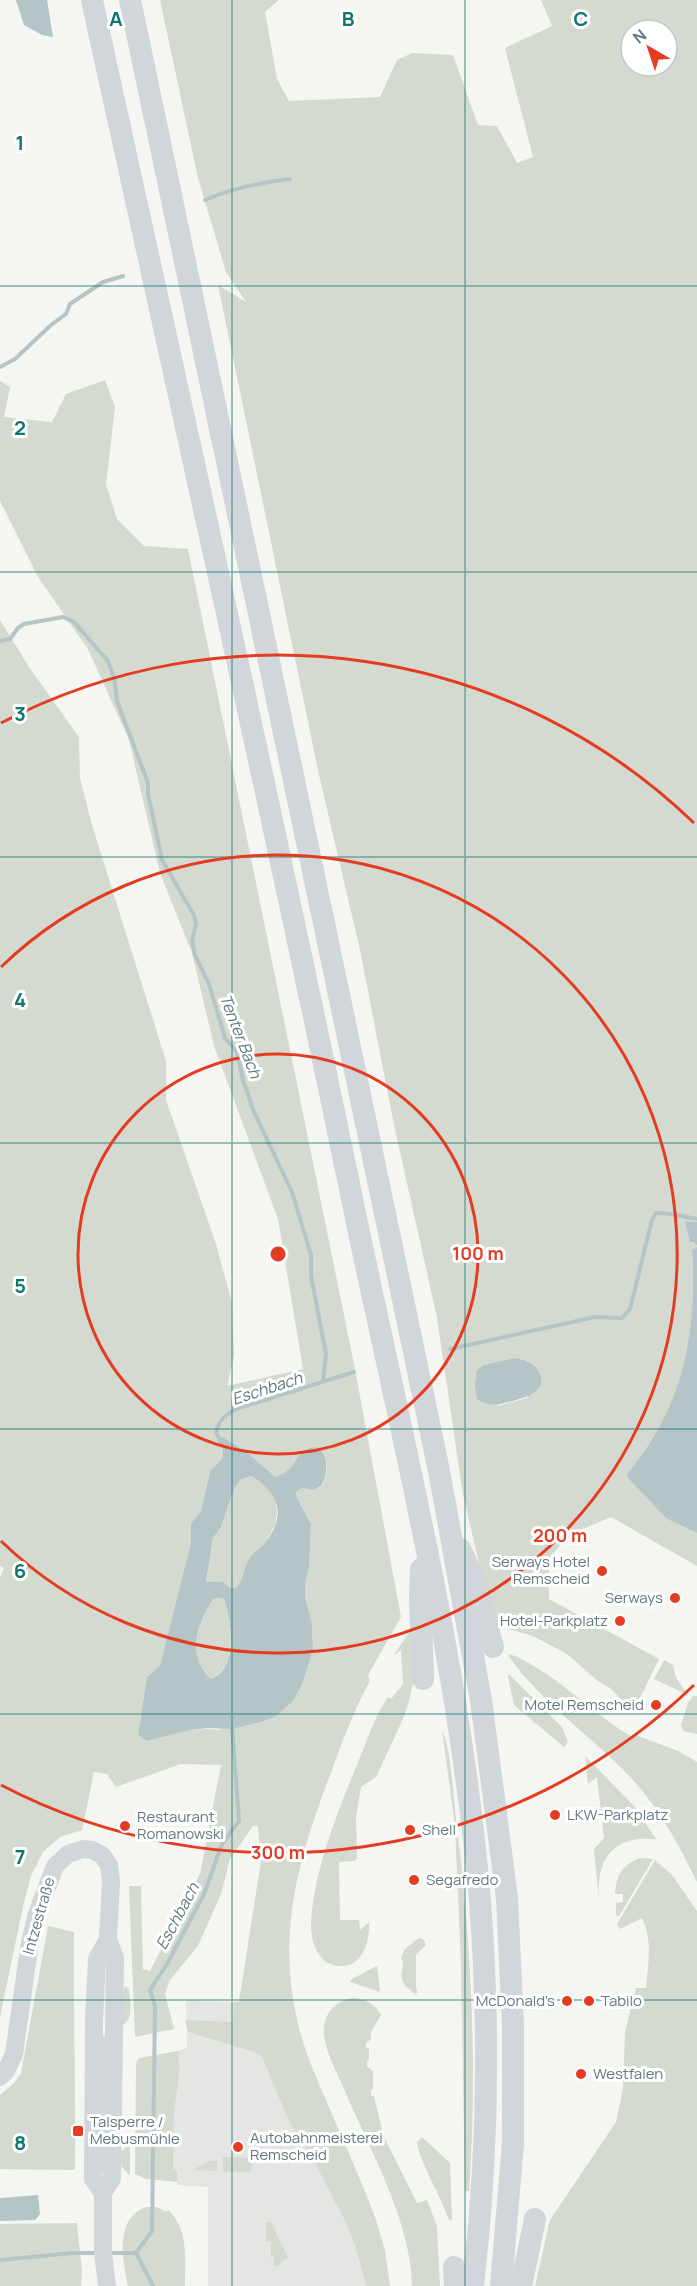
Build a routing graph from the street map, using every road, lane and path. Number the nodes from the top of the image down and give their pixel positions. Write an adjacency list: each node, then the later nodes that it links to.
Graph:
1 (92, 0): 4 (highway)
2 (130, 0): 3 (highway)
3 (448, 1526): 5 (highway); 11 (highway)
4 (423, 1535): 6 (highway); 10 (highway)
5 (494, 1647)
6 (423, 1679)
7 (0, 2077): 9 (main road, Intzestraße)
8 (535, 2219): 12 (highway)
9 (107, 2286)
10 (472, 2286)
11 (501, 2286)
12 (520, 2286)

